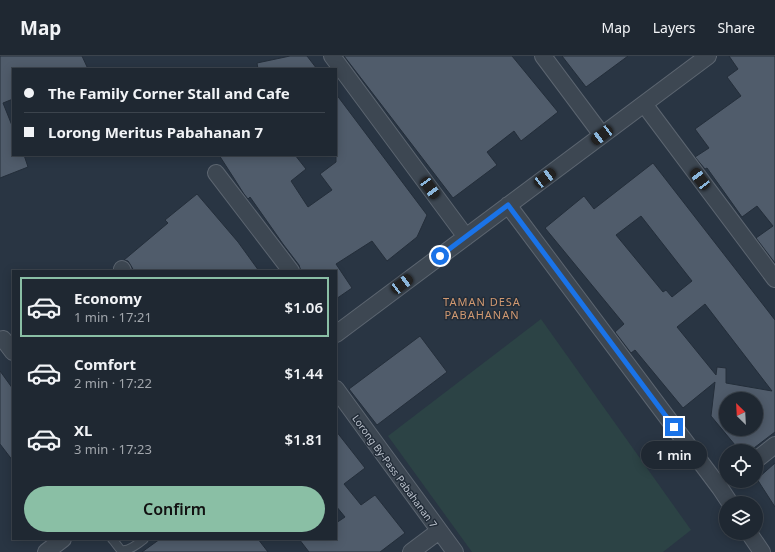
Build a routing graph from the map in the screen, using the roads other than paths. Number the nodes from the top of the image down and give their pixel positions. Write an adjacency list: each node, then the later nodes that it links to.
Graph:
1 (332, 56): 8 (street)
2 (543, 56): 5 (street)
3 (708, 56): 4 (street)
4 (644, 104): 5 (street); 10 (street)
5 (602, 135): 7 (street)
6 (216, 173): 9 (street)
7 (508, 205): 8 (street); 17 (street)
8 (466, 237): 11 (street)
9 (290, 270)
10 (775, 279)
11 (337, 332)
12 (3, 339): 13 (street)
13 (12, 351)
14 (337, 391): 18 (street, Lorong By-Pass Pabahanan 7)
15 (775, 445): 16 (street)
16 (763, 454)
17 (719, 477)
18 (439, 531): 24 (street); 25 (street, Lorong By-Pass Pabahanan 7)
19 (62, 540): 23 (street)
20 (113, 540): 21 (lane)
21 (143, 540)
22 (753, 540): 26 (street)
23 (46, 552)
24 (411, 552)
25 (455, 552)
26 (761, 552)

